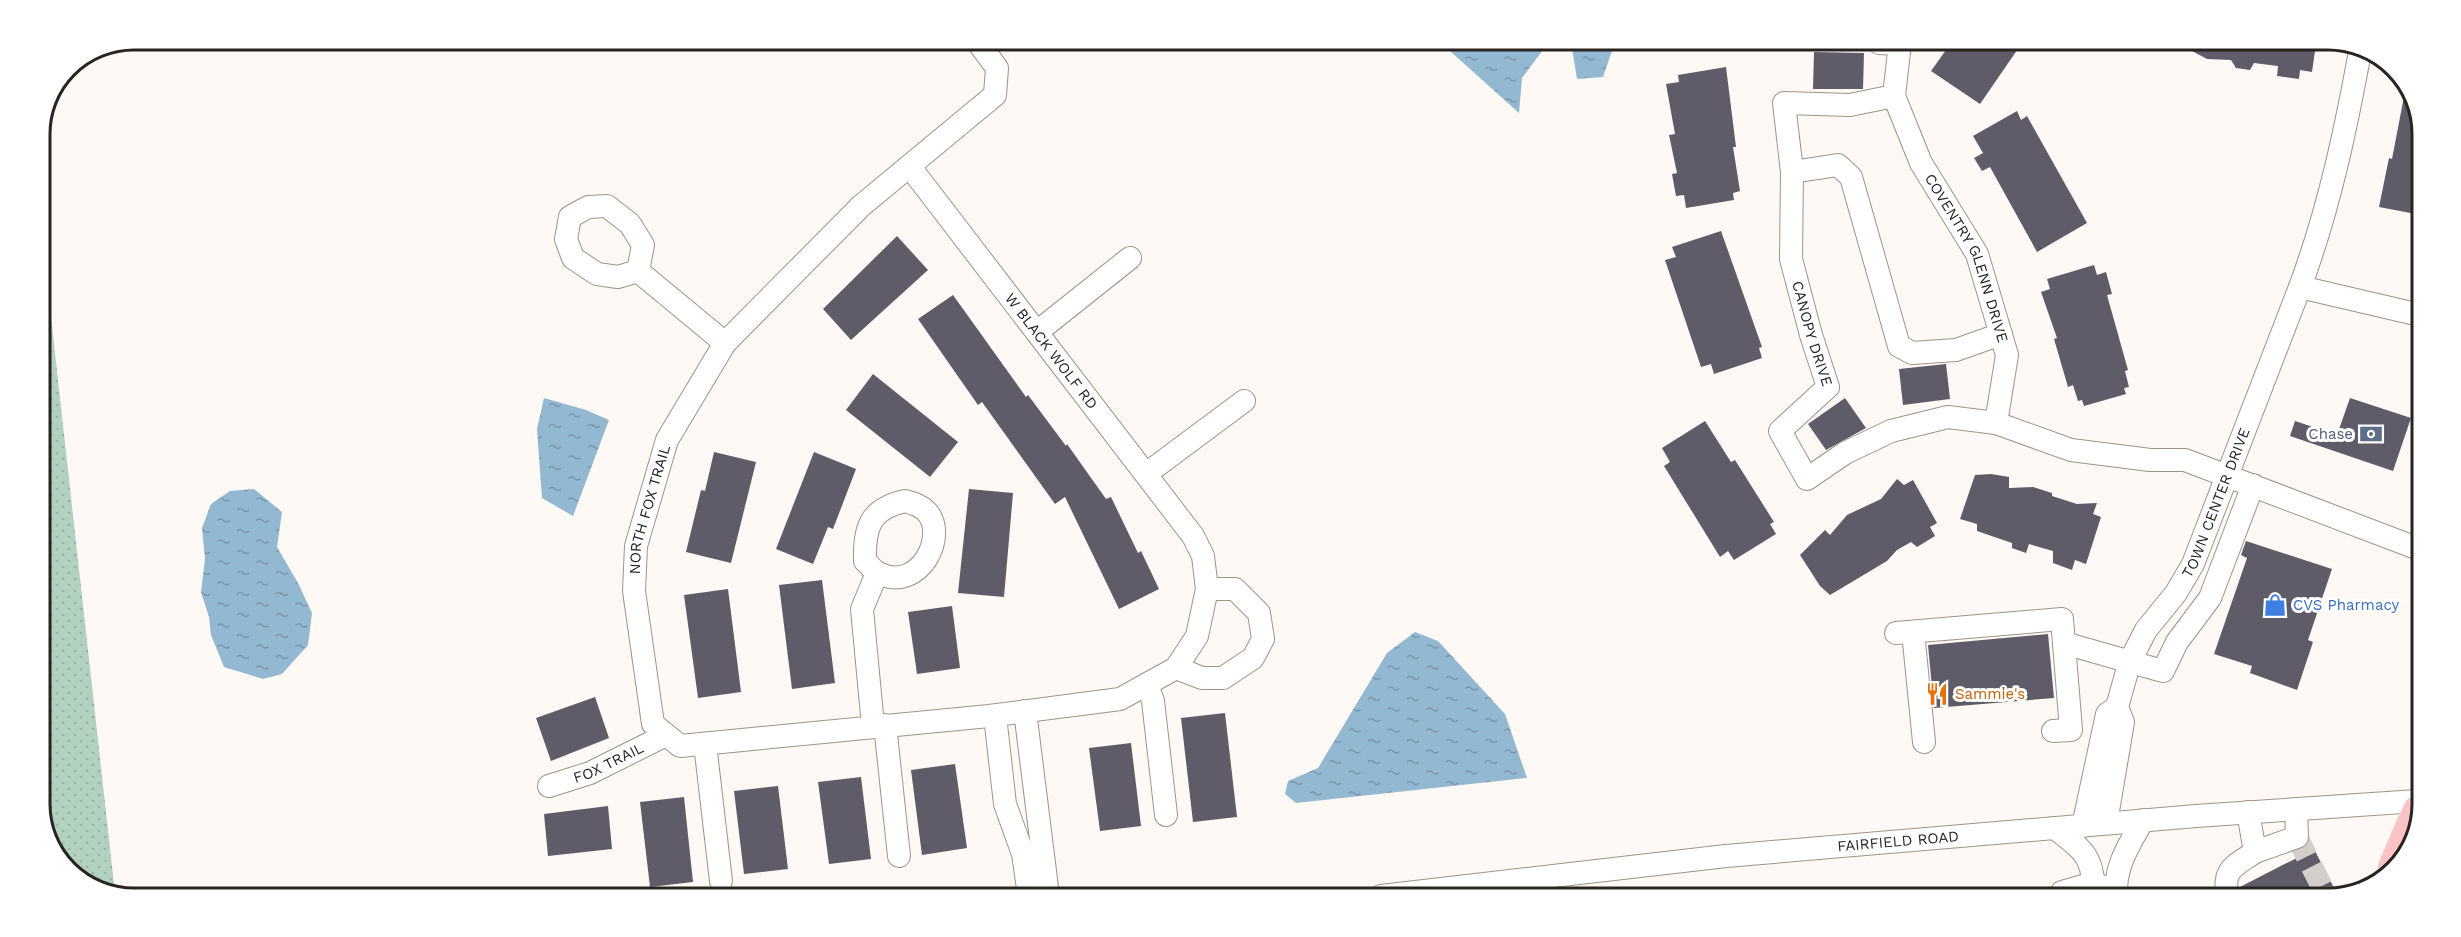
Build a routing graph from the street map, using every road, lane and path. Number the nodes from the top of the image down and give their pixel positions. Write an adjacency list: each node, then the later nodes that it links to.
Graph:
1 (984, 50): 5 (street, NORTH FOX TRAIL)
2 (1893, 50): 4 (street)
3 (2359, 56): 9 (street, TOWN CENTER DRIVE)
4 (1893, 96): 6 (street, CANOPY DRIVE); 12 (street, COVENTRY GLENN DRIVE)
5 (910, 166): 11 (street, W BLACK WOLF RD); 13 (street, NORTH FOX TRAIL)
6 (1792, 172): 12 (street); 15 (street, CANOPY DRIVE)
7 (1130, 258): 11 (street)
8 (638, 271): 13 (street)
9 (2300, 287): 10 (street); 17 (street, TOWN CENTER DRIVE)
10 (2411, 313)
11 (1037, 332): 16 (street, W BLACK WOLF RD)
12 (2001, 334): 15 (street, COVENTRY GLENN DRIVE)
13 (725, 343): 31 (street, NORTH FOX TRAIL)
14 (1244, 401): 16 (street)
15 (1996, 423): 17 (street)
16 (1146, 474): 21 (street, W BLACK WOLF RD)
17 (2226, 474): 18 (street); 23 (street, TOWN CENTER DRIVE)
18 (2253, 485): 19 (street); 23 (street)
19 (2412, 546)
20 (877, 573): 29 (street)
21 (1207, 589): 24 (street, W BLACK WOLF RD); 24 (street)
22 (2064, 643): 23 (street); 30 (street); 32 (street)
23 (2130, 661): 26 (street, TOWN CENTER DRIVE)
24 (1176, 668): 25 (street)
25 (1147, 684): 27 (street); 38 (street)
26 (2117, 707): 40 (street, TOWN CENTER DRIVE); 41 (street, TOWN CENTER DRIVE)
27 (1032, 710): 28 (street); 48 (street)
28 (995, 716): 29 (street); 47 (street)
29 (879, 726): 33 (street); 44 (street)
30 (2053, 731)
31 (666, 735): 33 (street); 34 (street, FOX TRAIL)
32 (1924, 742)
33 (705, 744): 45 (street)
34 (549, 786)
35 (2412, 801): 36 (street, FAIRFIELD ROAD)
36 (2296, 809): 37 (street, FAIRFIELD ROAD); 43 (street)
37 (2248, 812): 39 (street, FAIRFIELD ROAD); 43 (street)
38 (1166, 815)
39 (2143, 820): 40 (street, FAIRFIELD ROAD); 52 (street)
40 (2106, 824): 41 (street, FAIRFIELD ROAD)
41 (2083, 826): 42 (street, FAIRFIELD ROAD)
42 (2055, 828): 46 (street); 49 (street, FAIRFIELD ROAD)
43 (2255, 852): 53 (street)
44 (899, 856)
45 (721, 881)
46 (2093, 884): 50 (street); 51 (street)
47 (1028, 888)
48 (1047, 888)
49 (1493, 888)
50 (2078, 888)
51 (2102, 888)
52 (2117, 888)
53 (2226, 888)

